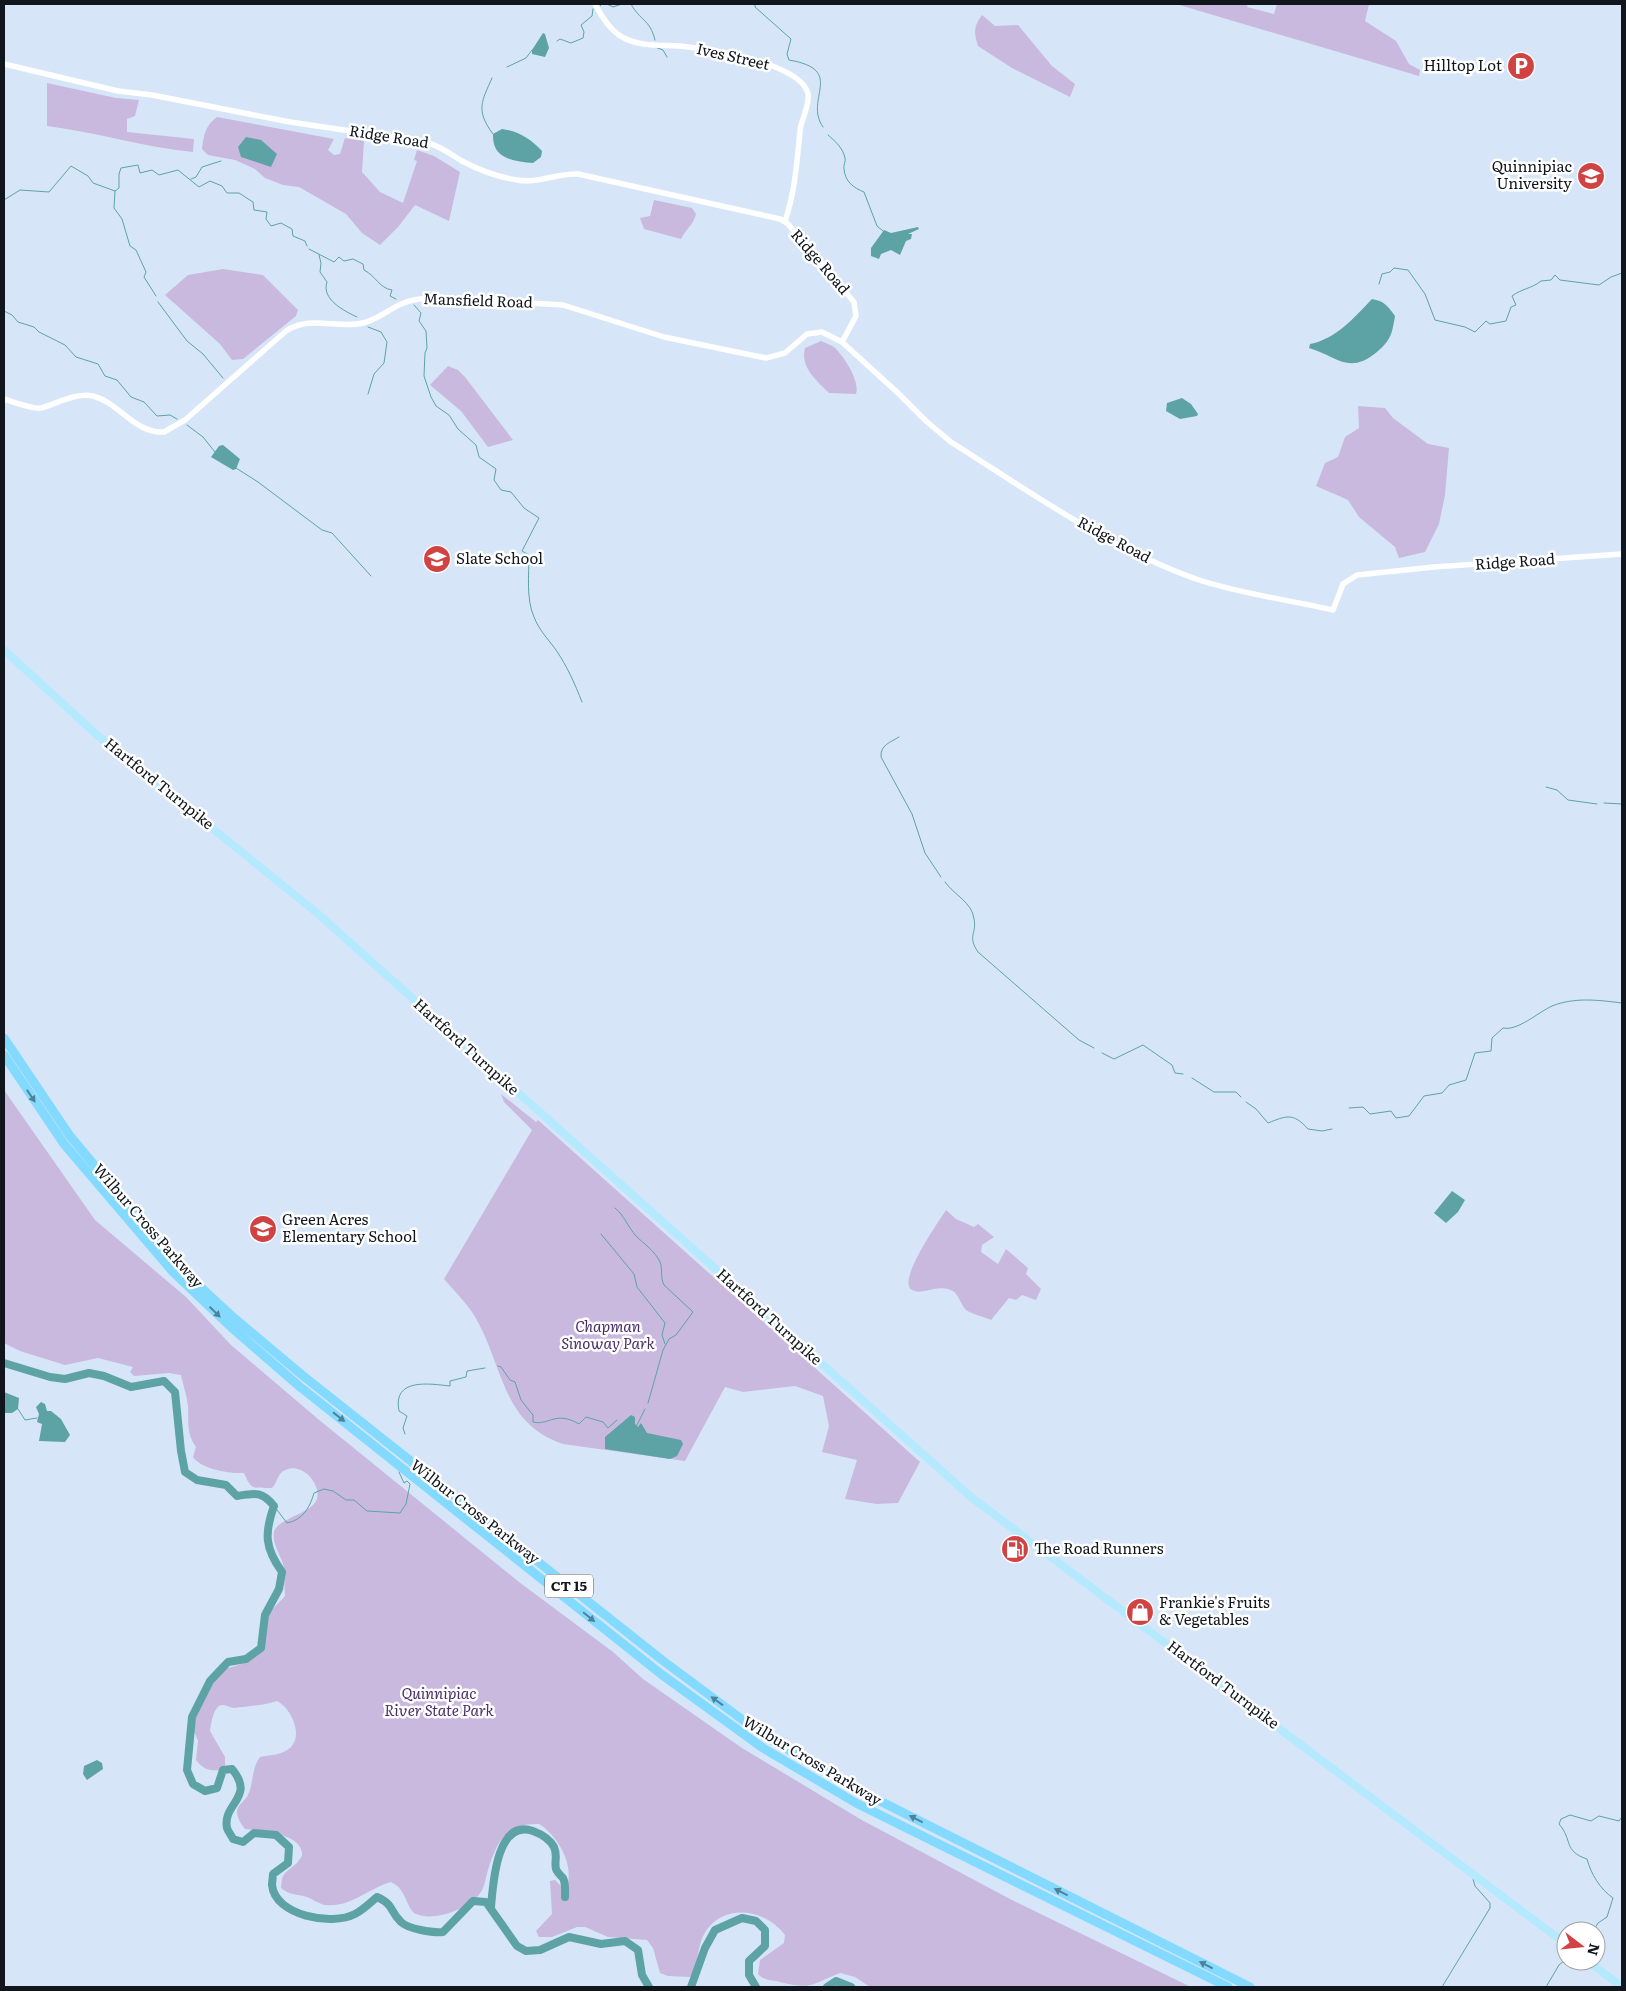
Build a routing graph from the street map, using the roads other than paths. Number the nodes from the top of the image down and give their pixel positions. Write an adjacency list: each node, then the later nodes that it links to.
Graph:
1 (595, 4): 3 (street, Ives Street)
2 (4, 64): 3 (street, Ridge Road)
3 (785, 221): 4 (street, Ridge Road)
4 (842, 342): 5 (street, Mansfield Road); 6 (street, Ridge Road)
5 (4, 398)
6 (1622, 554)
7 (4, 650): 10 (main road, Hartford Turnpike)
8 (4, 1038): 13 (highway, Wilbur Cross Parkway / CT 15, one-way to 8)
9 (4, 1055): 12 (highway, Wilbur Cross Parkway / CT 15, one-way to 12)
10 (1556, 1936)
11 (1601, 1971): 14 (main road)
12 (1228, 1987)
13 (1250, 1987)
14 (1622, 1987)

